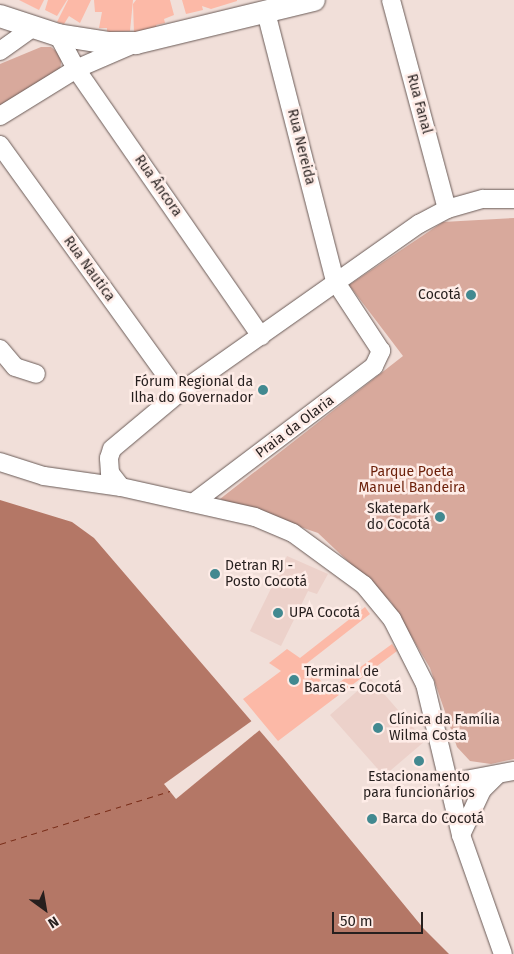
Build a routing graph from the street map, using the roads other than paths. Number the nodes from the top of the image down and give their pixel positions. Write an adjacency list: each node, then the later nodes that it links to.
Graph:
1 (314, 0): 3 (main road)
2 (391, 0): 13 (street, Rua Fanal)
3 (266, 13): 7 (main road); 14 (street, Rua Nereida)
4 (0, 16): 5 (main road)
5 (36, 26): 6 (main road); 8 (street)
6 (58, 35): 7 (main road); 9 (street, Rua Âncora)
7 (136, 43): 9 (street)
8 (0, 51)
9 (76, 69): 10 (street); 15 (street, Rua Âncora)
10 (0, 116)
11 (0, 145): 18 (street, Rua Nautica)
12 (514, 199): 13 (street)
13 (447, 209): 14 (street)
14 (335, 281): 15 (street); 21 (street, Praia da Olaria)
15 (260, 336): 18 (street)
16 (0, 350): 17 (street)
17 (36, 374)
18 (179, 393): 20 (street)
19 (0, 462): 20 (street)
20 (121, 487): 21 (street)
21 (193, 503): 24 (street)
22 (514, 770): 23 (street)
23 (496, 776): 24 (street); 25 (street)
24 (449, 783): 25 (street)
25 (461, 835): 26 (street)
26 (500, 947): 27 (street)
27 (514, 954)

